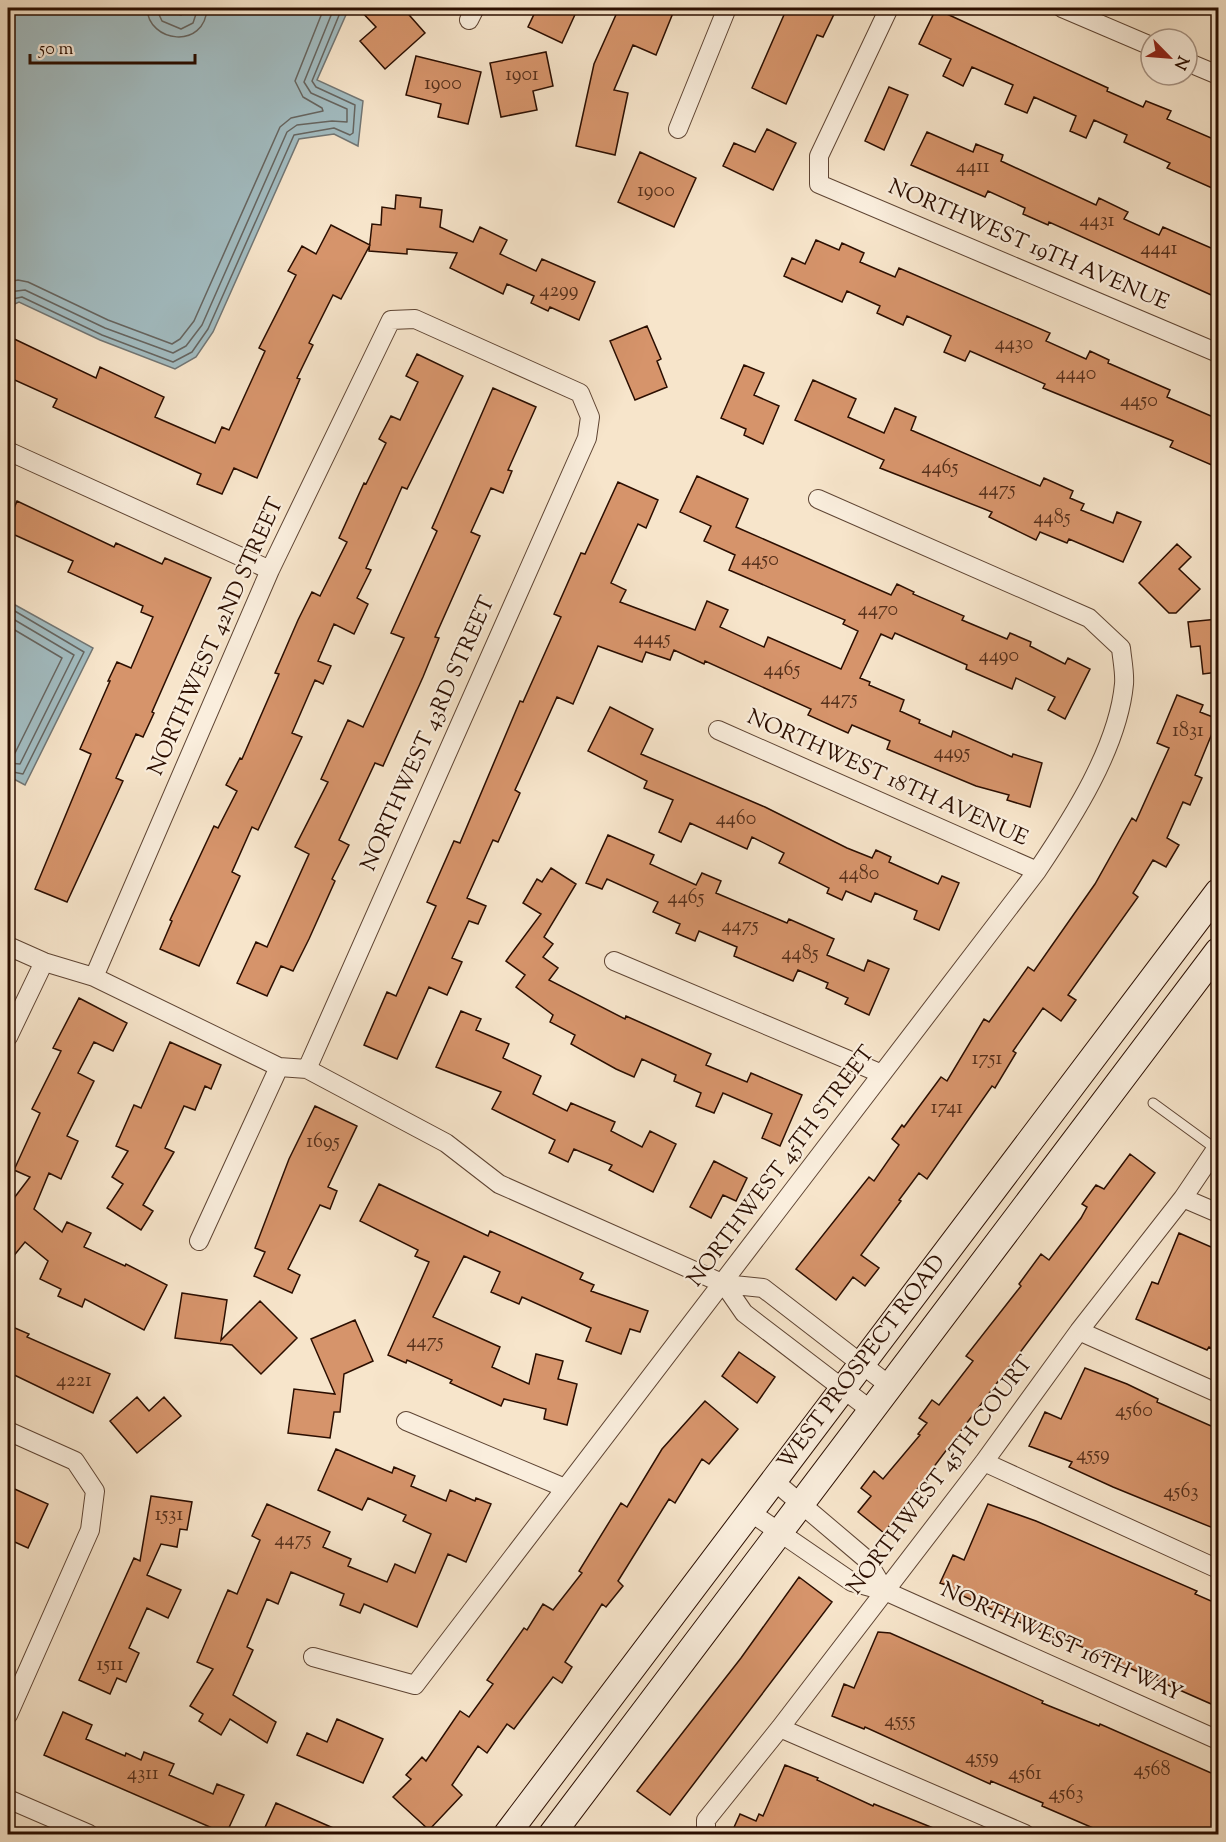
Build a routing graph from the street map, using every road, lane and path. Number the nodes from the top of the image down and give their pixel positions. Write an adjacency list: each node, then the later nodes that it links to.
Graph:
1 (727, 8): 7 (street)
2 (889, 8): 8 (street, NORTHWEST 19TH AVENUE)
3 (1062, 8): 4 (street)
4 (1139, 41)
5 (1199, 67): 6 (street)
6 (1218, 75)
7 (678, 129)
8 (1218, 353)
9 (590, 417): 12 (street, NORTHWEST 42ND STREET); 23 (street, NORTHWEST 43RD STREET)
10 (8, 450): 12 (street)
11 (818, 499): 14 (street, NORTHWEST 45TH STREET)
12 (270, 570): 20 (street, NORTHWEST 42ND STREET)
13 (718, 730): 14 (street, NORTHWEST 18TH AVENUE)
14 (1037, 871): 24 (street, NORTHWEST 45TH STREET)
15 (1218, 892): 32 (main road, WEST PROSPECT ROAD)
16 (8, 946): 19 (street)
17 (1218, 951): 33 (main road, WEST PROSPECT ROAD)
18 (614, 961): 24 (street)
19 (44, 962): 20 (street); 21 (street)
20 (94, 977): 22 (street)
21 (8, 1037)
22 (279, 1067): 23 (street); 29 (street)
23 (307, 1069): 30 (street)
24 (882, 1074): 30 (street, NORTHWEST 45TH STREET)
25 (1152, 1103): 26 (lane)
26 (1217, 1147): 27 (street, NORTHWEST 45TH COURT)
27 (1183, 1198): 28 (street); 31 (street, NORTHWEST 45TH COURT)
28 (1218, 1214)
29 (199, 1241)
30 (724, 1284): 32 (street); 34 (street); 41 (street, NORTHWEST 45TH STREET)
31 (1079, 1330): 35 (street); 39 (street, NORTHWEST 45TH COURT)
32 (861, 1364): 33 (street); 34 (main road, WEST PROSPECT ROAD)
33 (890, 1386): 36 (main road, WEST PROSPECT ROAD)
34 (843, 1389): 36 (street); 40 (main road, WEST PROSPECT ROAD)
35 (1218, 1393)
36 (872, 1411): 42 (main road, WEST PROSPECT ROAD)
37 (406, 1421): 41 (street)
38 (8, 1431): 48 (street)
39 (984, 1462): 45 (street); 46 (street, NORTHWEST 45TH COURT)
40 (774, 1481): 42 (street); 43 (main road, WEST PROSPECT ROAD)
41 (565, 1488): 47 (street, NORTHWEST 45TH STREET)
42 (802, 1505): 44 (main road, WEST PROSPECT ROAD); 46 (street)
43 (750, 1512): 44 (street, NORTHWEST 16TH WAY); 53 (main road, WEST PROSPECT ROAD)
44 (780, 1533): 46 (street, NORTHWEST 16TH WAY); 54 (main road, WEST PROSPECT ROAD)
45 (1218, 1569)
46 (885, 1591): 49 (street, NORTHWEST 45TH COURT); 50 (street, NORTHWEST 16TH WAY)
47 (313, 1657)
48 (8, 1715)
49 (780, 1728): 55 (street, NORTHWEST 45TH COURT); 56 (street)
50 (1218, 1740)
51 (8, 1799): 52 (street)
52 (89, 1834)
53 (507, 1834)
54 (552, 1834)
55 (706, 1834)
56 (1025, 1834)

